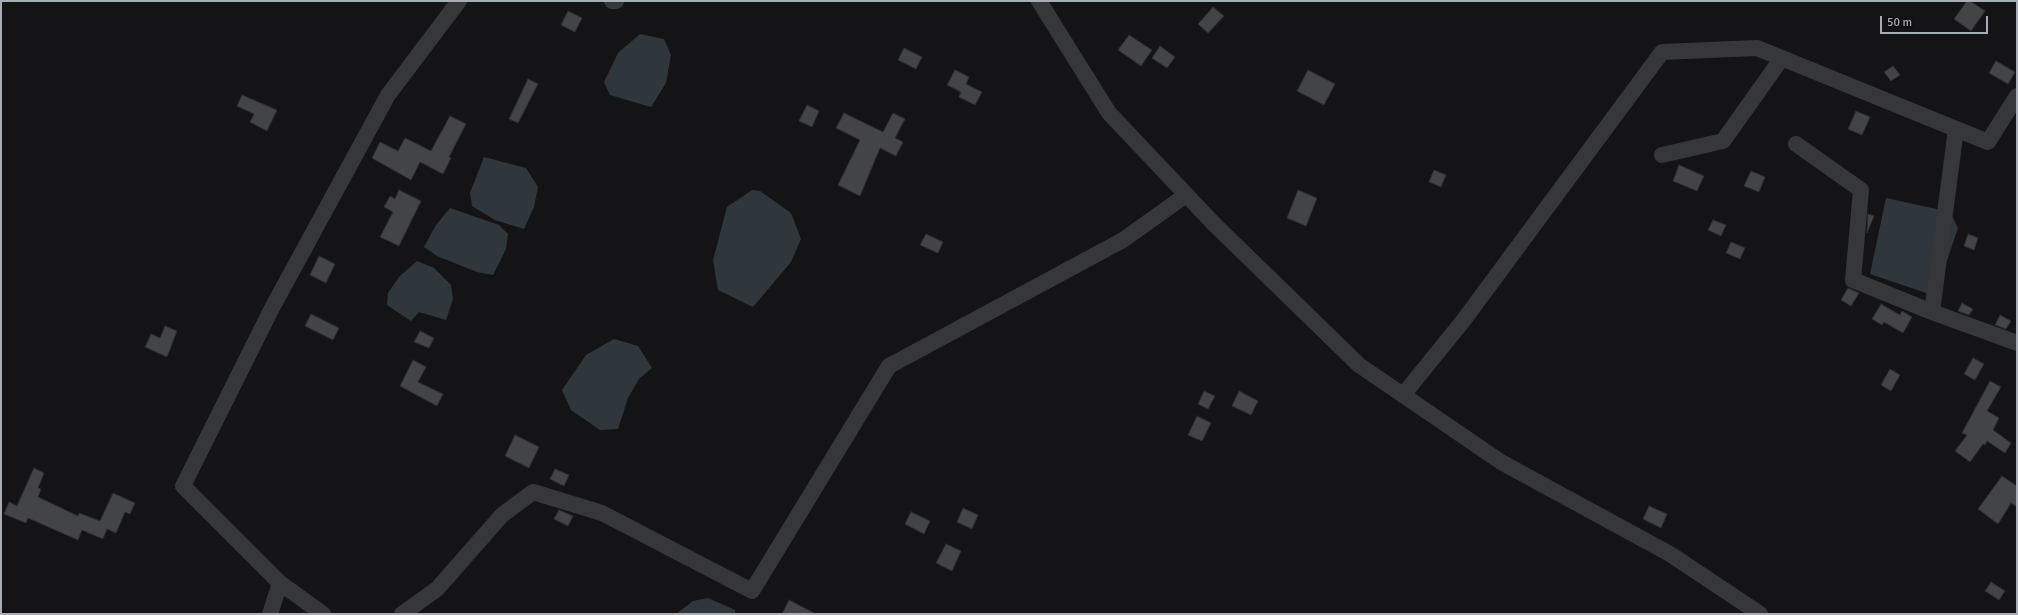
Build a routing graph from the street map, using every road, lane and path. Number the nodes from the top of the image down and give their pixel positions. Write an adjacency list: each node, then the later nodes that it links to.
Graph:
1 (459, 1): 14 (street)
2 (612, 1): 3 (street)
3 (616, 1)
4 (1039, 1): 10 (street)
5 (1782, 58): 7 (street); 9 (street); 13 (street)
6 (2017, 96): 7 (street)
7 (1956, 129): 11 (street)
8 (1796, 144): 11 (street)
9 (1662, 155)
10 (1186, 195): 13 (street); 17 (street)
11 (1932, 312): 12 (street)
12 (2017, 343)
13 (1403, 395): 18 (street)
14 (280, 583): 15 (street); 16 (street)
15 (270, 614)
16 (323, 614)
17 (402, 614)
18 (1760, 614)

